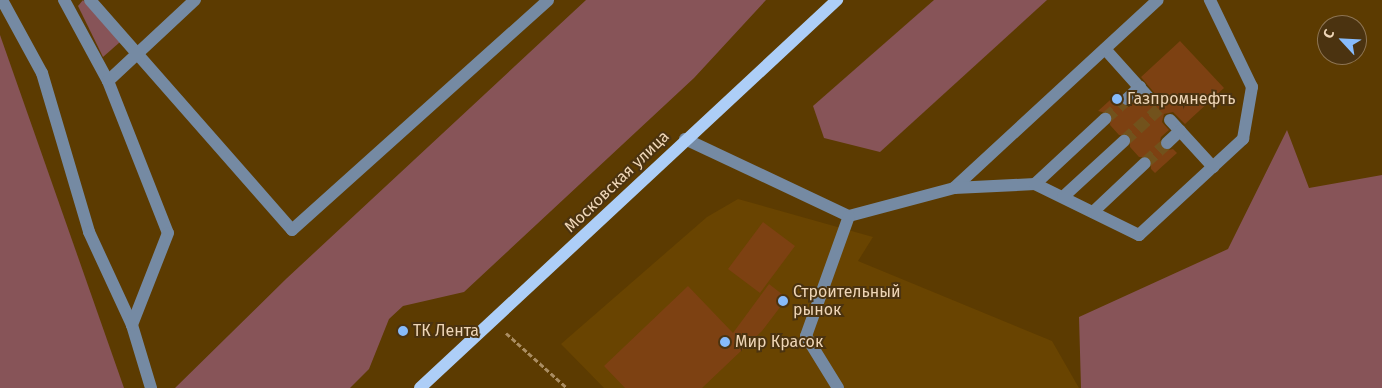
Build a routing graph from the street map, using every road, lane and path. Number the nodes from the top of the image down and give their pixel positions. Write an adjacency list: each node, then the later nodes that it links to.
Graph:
1 (2, 0): 29 (street)
2 (64, 0): 11 (street)
3 (90, 0): 10 (street)
4 (195, 0): 10 (street)
5 (548, 0): 10 (street)
6 (837, 0): 18 (main road, Московская улица)
7 (1158, 0): 9 (street)
8 (1210, 0): 22 (street)
9 (1105, 49): 12 (street); 24 (street)
10 (138, 54): 11 (street)
11 (108, 81): 29 (street)
12 (1140, 87): 13 (street); 14 (street)
13 (1149, 98)
14 (1127, 99)
15 (1105, 119): 23 (street)
16 (1170, 120): 17 (street)
17 (1180, 132): 20 (street); 22 (street)
18 (685, 139): 27 (street); 28 (main road, Московская улица)
19 (1124, 141): 25 (street)
20 (1167, 143)
21 (1145, 163): 26 (street)
22 (1213, 167): 26 (street)
23 (1035, 184): 24 (street); 25 (street)
24 (954, 188): 27 (street)
25 (1063, 197): 26 (street)
26 (1093, 212)
27 (849, 216): 33 (street)
28 (494, 322): 31 (main road, Московская улица); 32 (path)
29 (132, 325): 30 (street)
30 (151, 388)
31 (420, 388)
32 (567, 388)
33 (838, 388)

